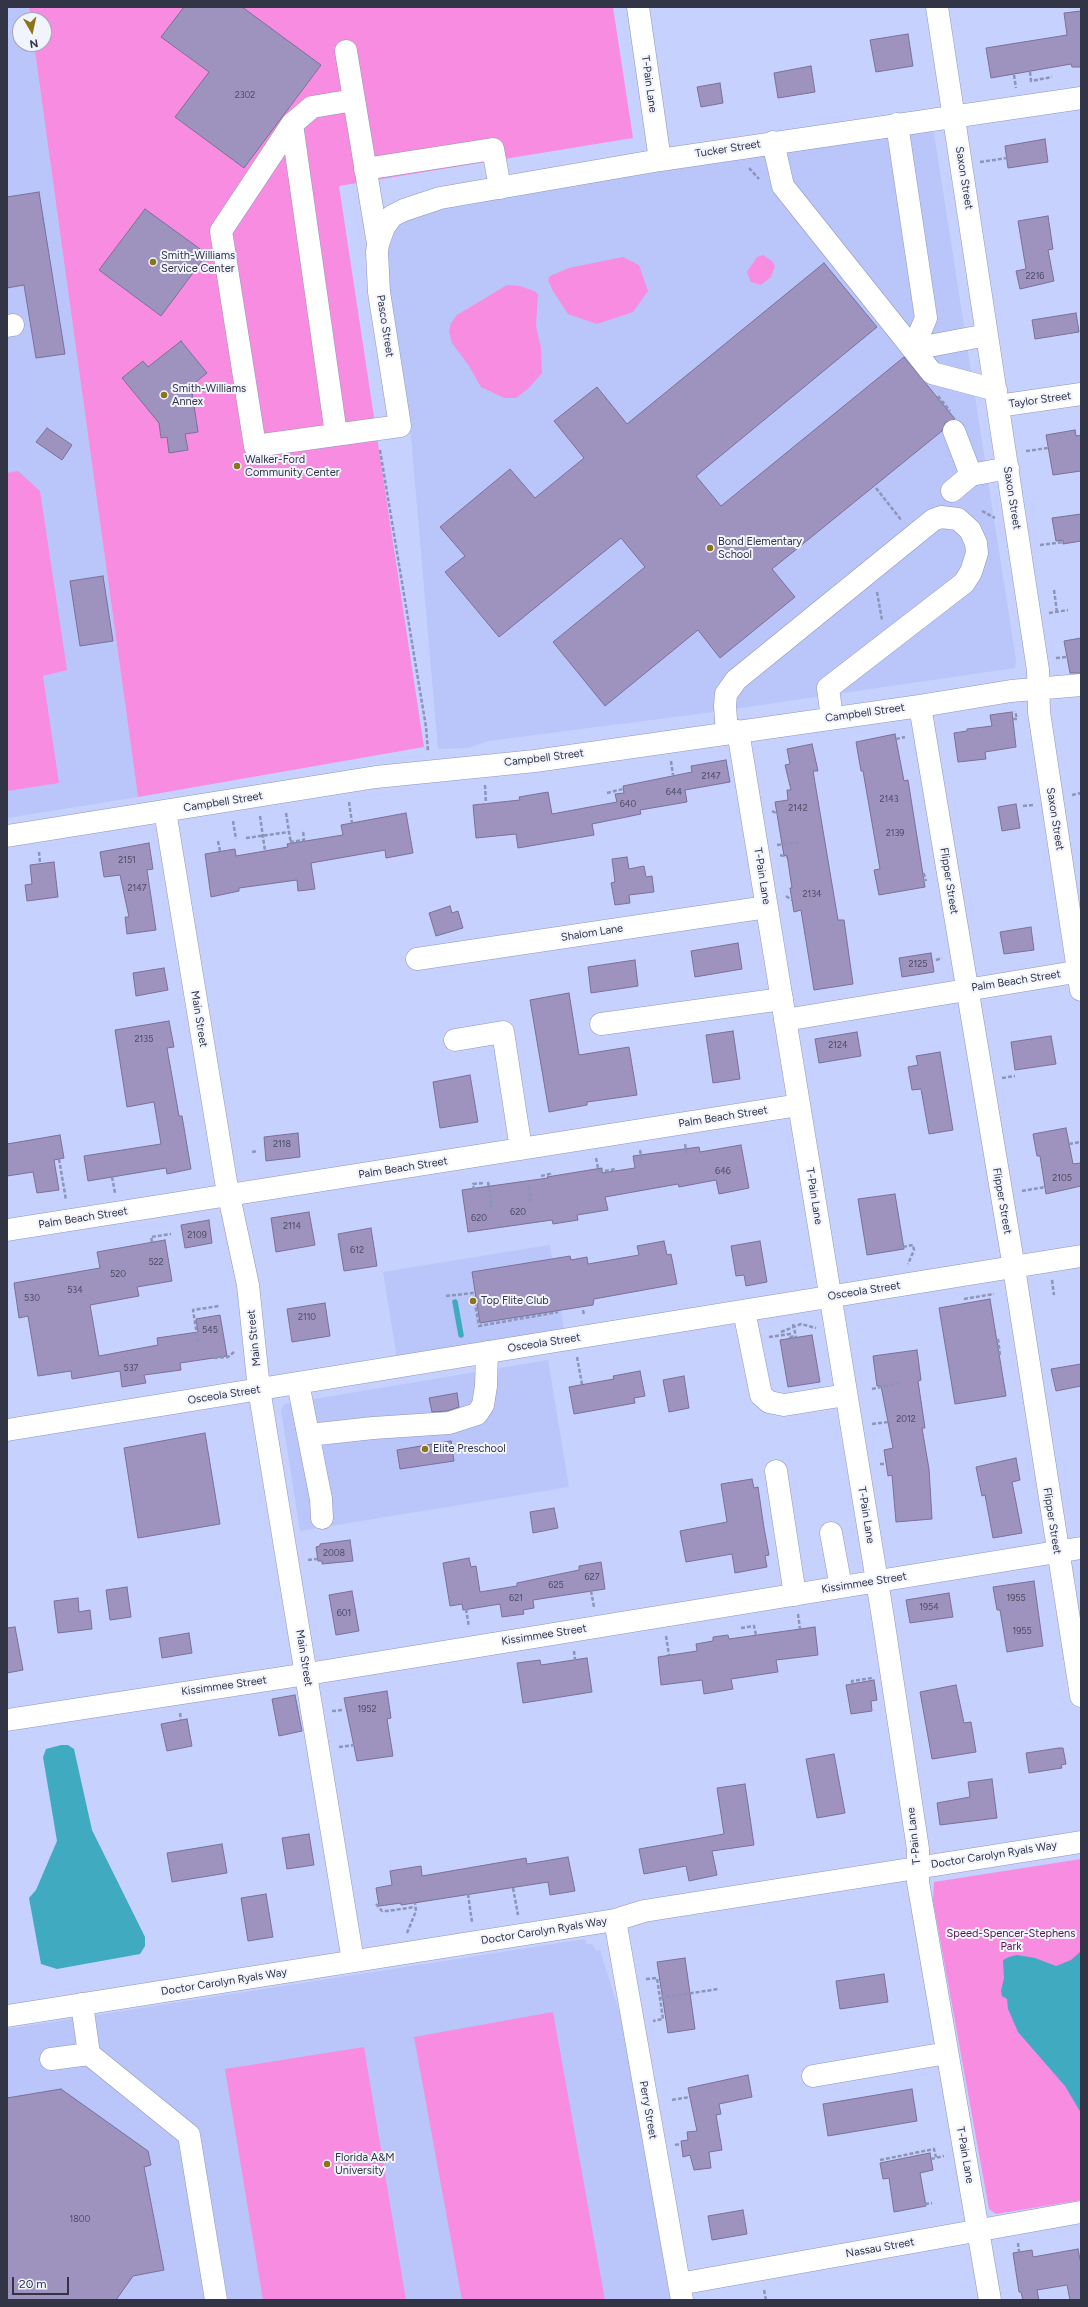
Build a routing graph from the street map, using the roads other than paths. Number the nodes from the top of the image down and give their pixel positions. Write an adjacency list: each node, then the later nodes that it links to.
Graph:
1 (638, 7): 10 (street, T-Pain Lane)
2 (937, 7): 6 (street, Saxon Street)
3 (346, 51): 5 (street, Pasco Street)
4 (1081, 98): 6 (street, Tucker Street)
5 (354, 100): 7 (street); 11 (street, Pasco Street)
6 (954, 115): 8 (street, Tucker Street); 14 (street, Saxon Street)
7 (292, 124): 19 (street); 19 (street)
8 (897, 124): 9 (street, Tucker Street); 15 (street)
9 (773, 142): 10 (street, Tucker Street); 15 (street)
10 (660, 160): 12 (street, Tucker Street)
11 (365, 169): 12 (street); 13 (street, Pasco Street)
12 (500, 188): 13 (street, Tucker Street)
13 (381, 235): 19 (street, Pasco Street)
14 (987, 335): 15 (street); 17 (street, Saxon Street)
15 (913, 349): 17 (street)
16 (1081, 394): 17 (street, Taylor Street)
17 (997, 398): 20 (street, Saxon Street)
18 (954, 423): 21 (street)
19 (336, 434)
20 (1008, 468): 21 (street); 24 (street, Saxon Street)
21 (971, 475): 22 (street)
22 (952, 491)
23 (1081, 685): 24 (street, Campbell Street)
24 (1039, 689): 25 (street, Campbell Street); 32 (street, Saxon Street)
25 (920, 706): 26 (street, Campbell Street); 33 (street, Flipper Street)
26 (832, 718): 27 (street, Campbell Street); 27 (street, T-Pain Lane)
27 (733, 732): 28 (street, Campbell Street); 30 (street, T-Pain Lane)
28 (165, 811): 29 (street, Campbell Street); 39 (street, Main Street)
29 (7, 836)
30 (767, 907): 31 (street, Shalom Lane); 34 (street, T-Pain Lane)
31 (417, 960)
32 (1080, 977): 33 (street, Palm Beach Street)
33 (966, 989): 34 (street, Palm Beach Street); 42 (street, Flipper Street)
34 (783, 1009): 35 (street, Palm Beach Street); 37 (street, T-Pain Lane)
35 (601, 1024)
36 (455, 1040): 38 (street)
37 (799, 1105): 38 (street, Palm Beach Street); 43 (street, T-Pain Lane)
38 (522, 1149): 39 (street, Palm Beach Street)
39 (229, 1195): 40 (street, Palm Beach Street); 47 (street, Main Street)
40 (7, 1230)
41 (1081, 1256): 42 (street, Osceola Street)
42 (1014, 1268): 43 (street, Osceola Street); 55 (street, Flipper Street)
43 (830, 1297): 44 (street, Osceola Street); 48 (street, T-Pain Lane)
44 (744, 1311): 45 (street, Osceola Street); 48 (street)
45 (487, 1352): 46 (street, Osceola Street); 50 (street)
46 (298, 1383): 47 (street, Osceola Street); 50 (street)
47 (259, 1389): 49 (street, Osceola Street); 59 (street, Main Street)
48 (846, 1395): 56 (street, T-Pain Lane)
49 (7, 1430)
50 (308, 1435): 52 (street)
51 (776, 1471): 58 (street)
52 (322, 1518)
53 (831, 1533): 57 (street)
54 (1081, 1548): 55 (street, Kissimmee Street)
55 (1057, 1552): 56 (street, Kissimmee Street); 60 (street, Flipper Street)
56 (877, 1581): 57 (street, Kissimmee Street); 63 (street, T-Pain Lane)
57 (841, 1587): 58 (street, Kissimmee Street)
58 (795, 1595): 59 (street, Kissimmee Street)
59 (306, 1674): 61 (street, Kissimmee Street); 65 (street, Main Street)
60 (1081, 1696)
61 (7, 1720)
62 (1081, 1842): 63 (street, Doctor Carolyn Ryals Way)
63 (918, 1867): 64 (street, Doctor Carolyn Ryals Way); 68 (street, T-Pain Lane)
64 (615, 1920): 65 (street, Doctor Carolyn Ryals Way); 74 (street, Perry Street)
65 (353, 1961): 66 (street, Doctor Carolyn Ryals Way)
66 (82, 2004): 67 (street, Doctor Carolyn Ryals Way); 69 (street)
67 (7, 2016)
68 (947, 2053): 71 (street); 73 (street, T-Pain Lane)
69 (89, 2054): 70 (street); 75 (street)
70 (51, 2059)
71 (813, 2076)
72 (1081, 2212): 73 (street, Nassau Street)
73 (978, 2230): 74 (street, Nassau Street); 76 (street, T-Pain Lane)
74 (681, 2292)
75 (216, 2300)
76 (990, 2300)

